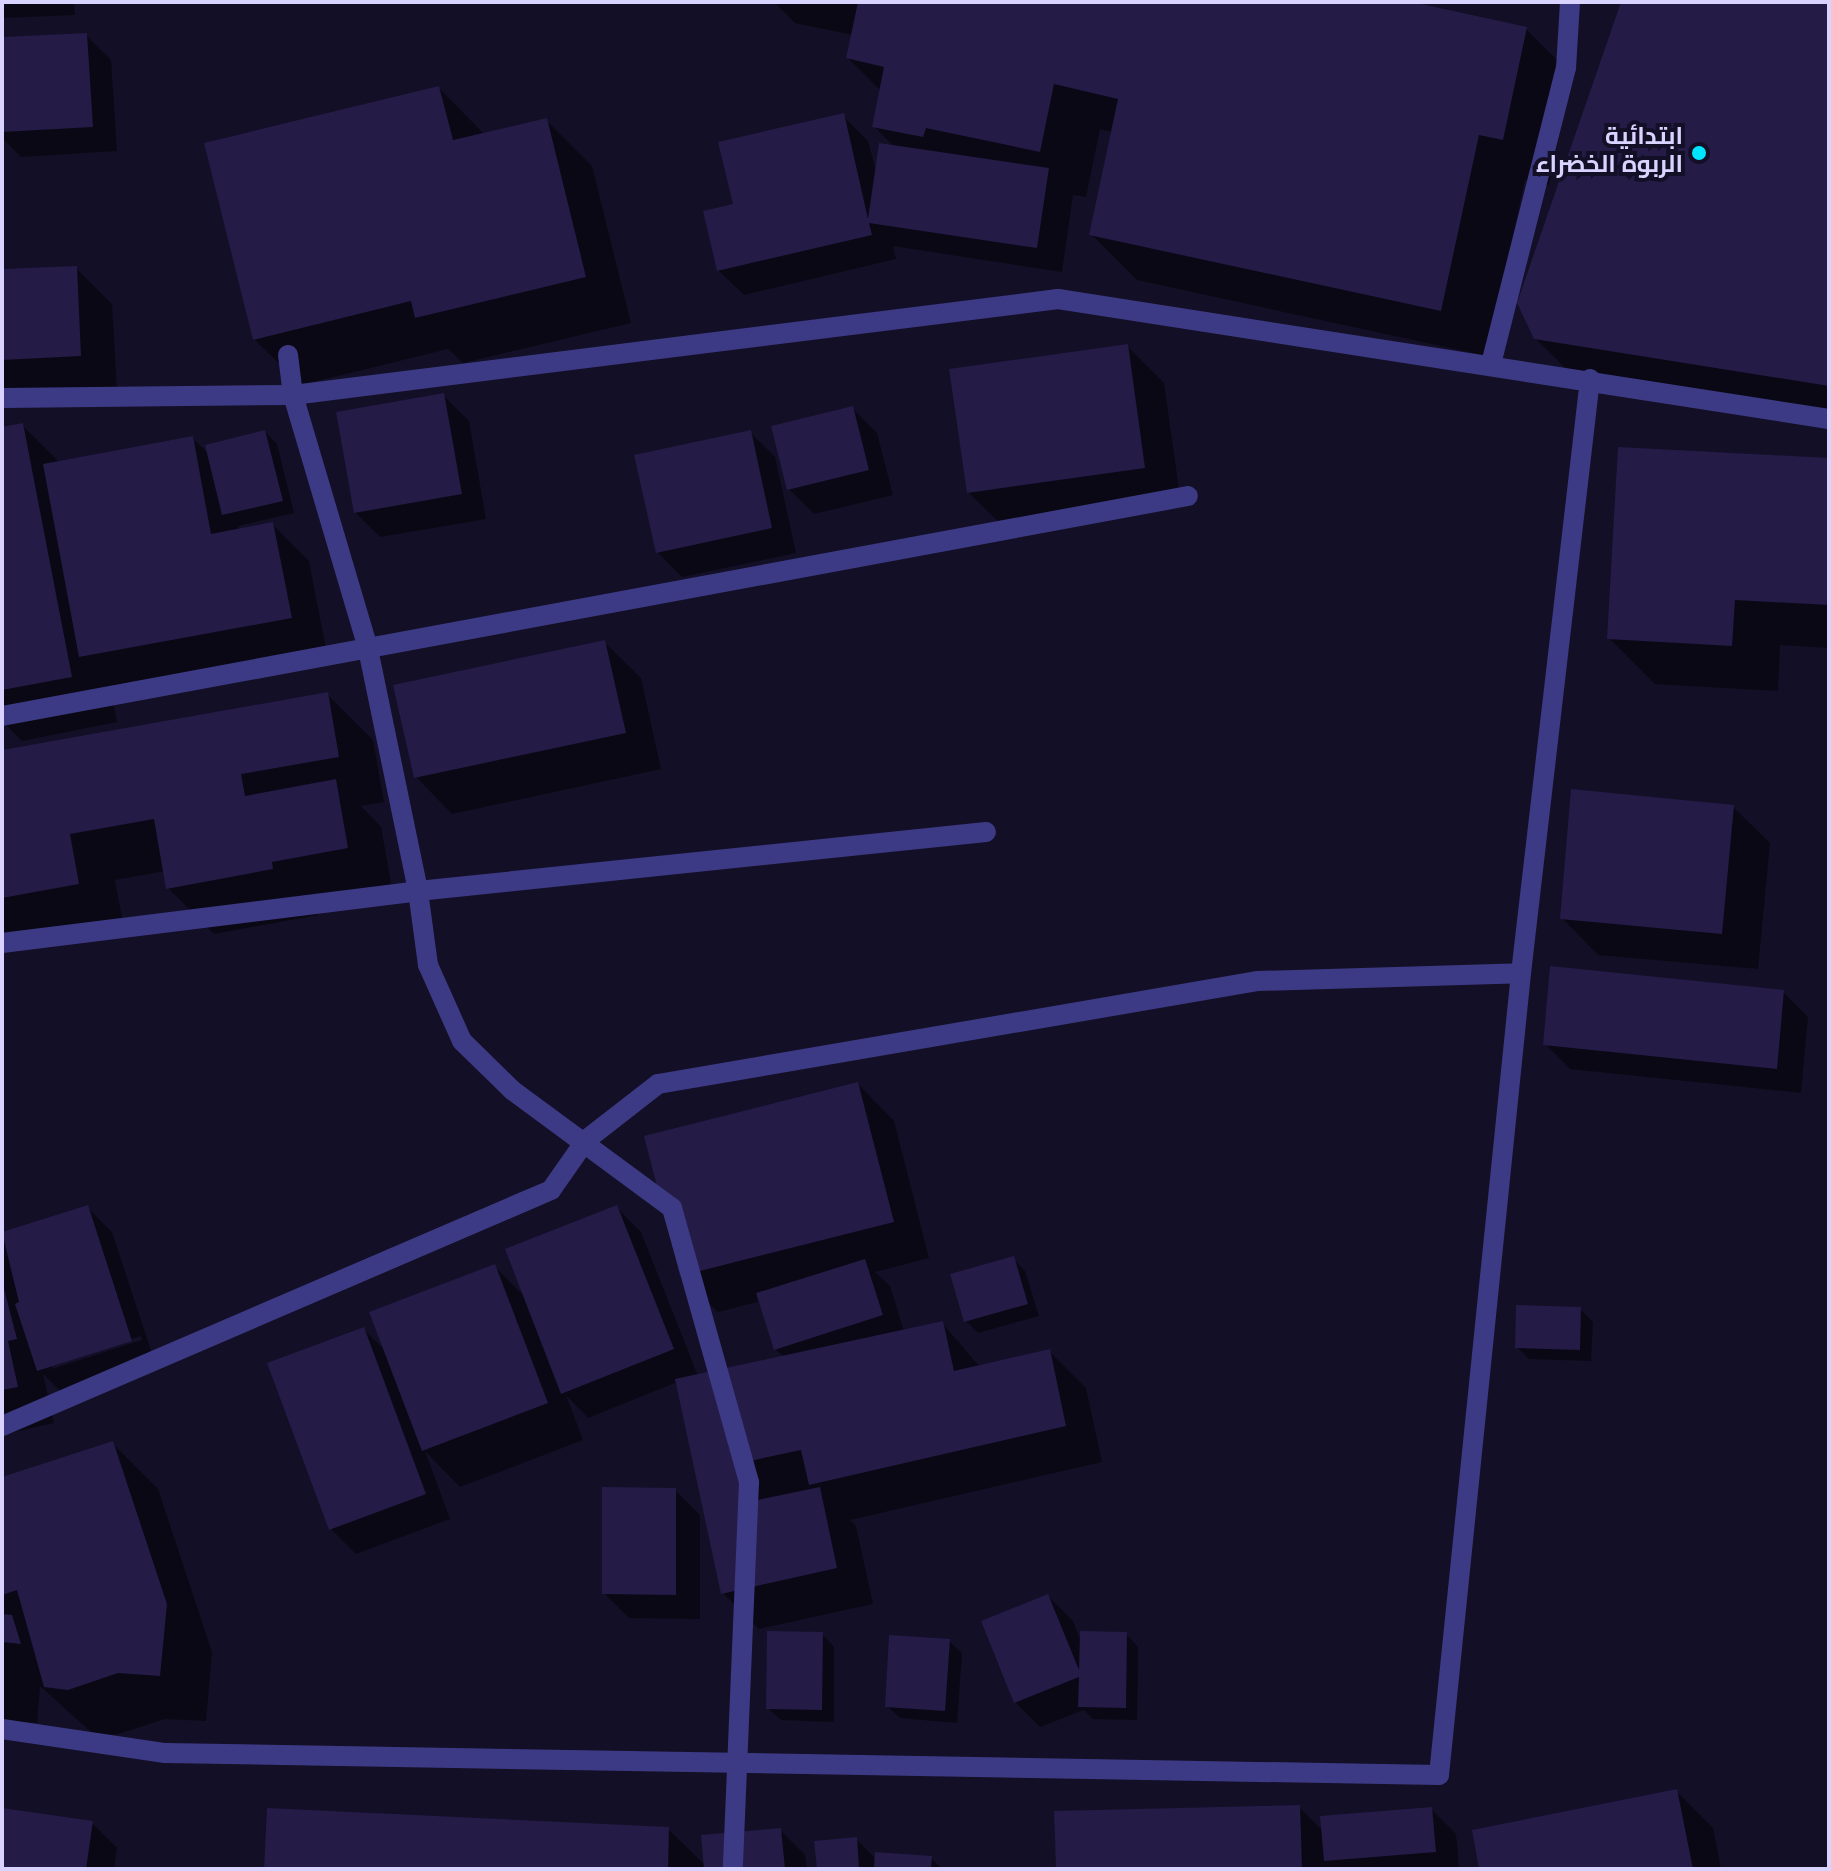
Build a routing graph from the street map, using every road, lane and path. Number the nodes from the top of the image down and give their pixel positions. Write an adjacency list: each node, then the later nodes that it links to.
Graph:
1 (1570, 2): 3 (street)
2 (288, 355): 5 (street)
3 (1491, 364): 4 (street); 5 (street)
4 (1590, 379): 7 (street); 14 (street)
5 (293, 395): 6 (street); 9 (street)
6 (2, 398)
7 (1829, 419)
8 (1188, 496): 9 (street)
9 (368, 649): 10 (street); 12 (street)
10 (2, 716)
11 (986, 832): 12 (street)
12 (418, 891): 13 (street); 15 (street)
13 (2, 943)
14 (1521, 973): 15 (street); 18 (street)
15 (586, 1140): 16 (street); 18 (street)
16 (2, 1426)
17 (2, 1729): 18 (street)
18 (734, 1763): 19 (street)
19 (733, 1869)

